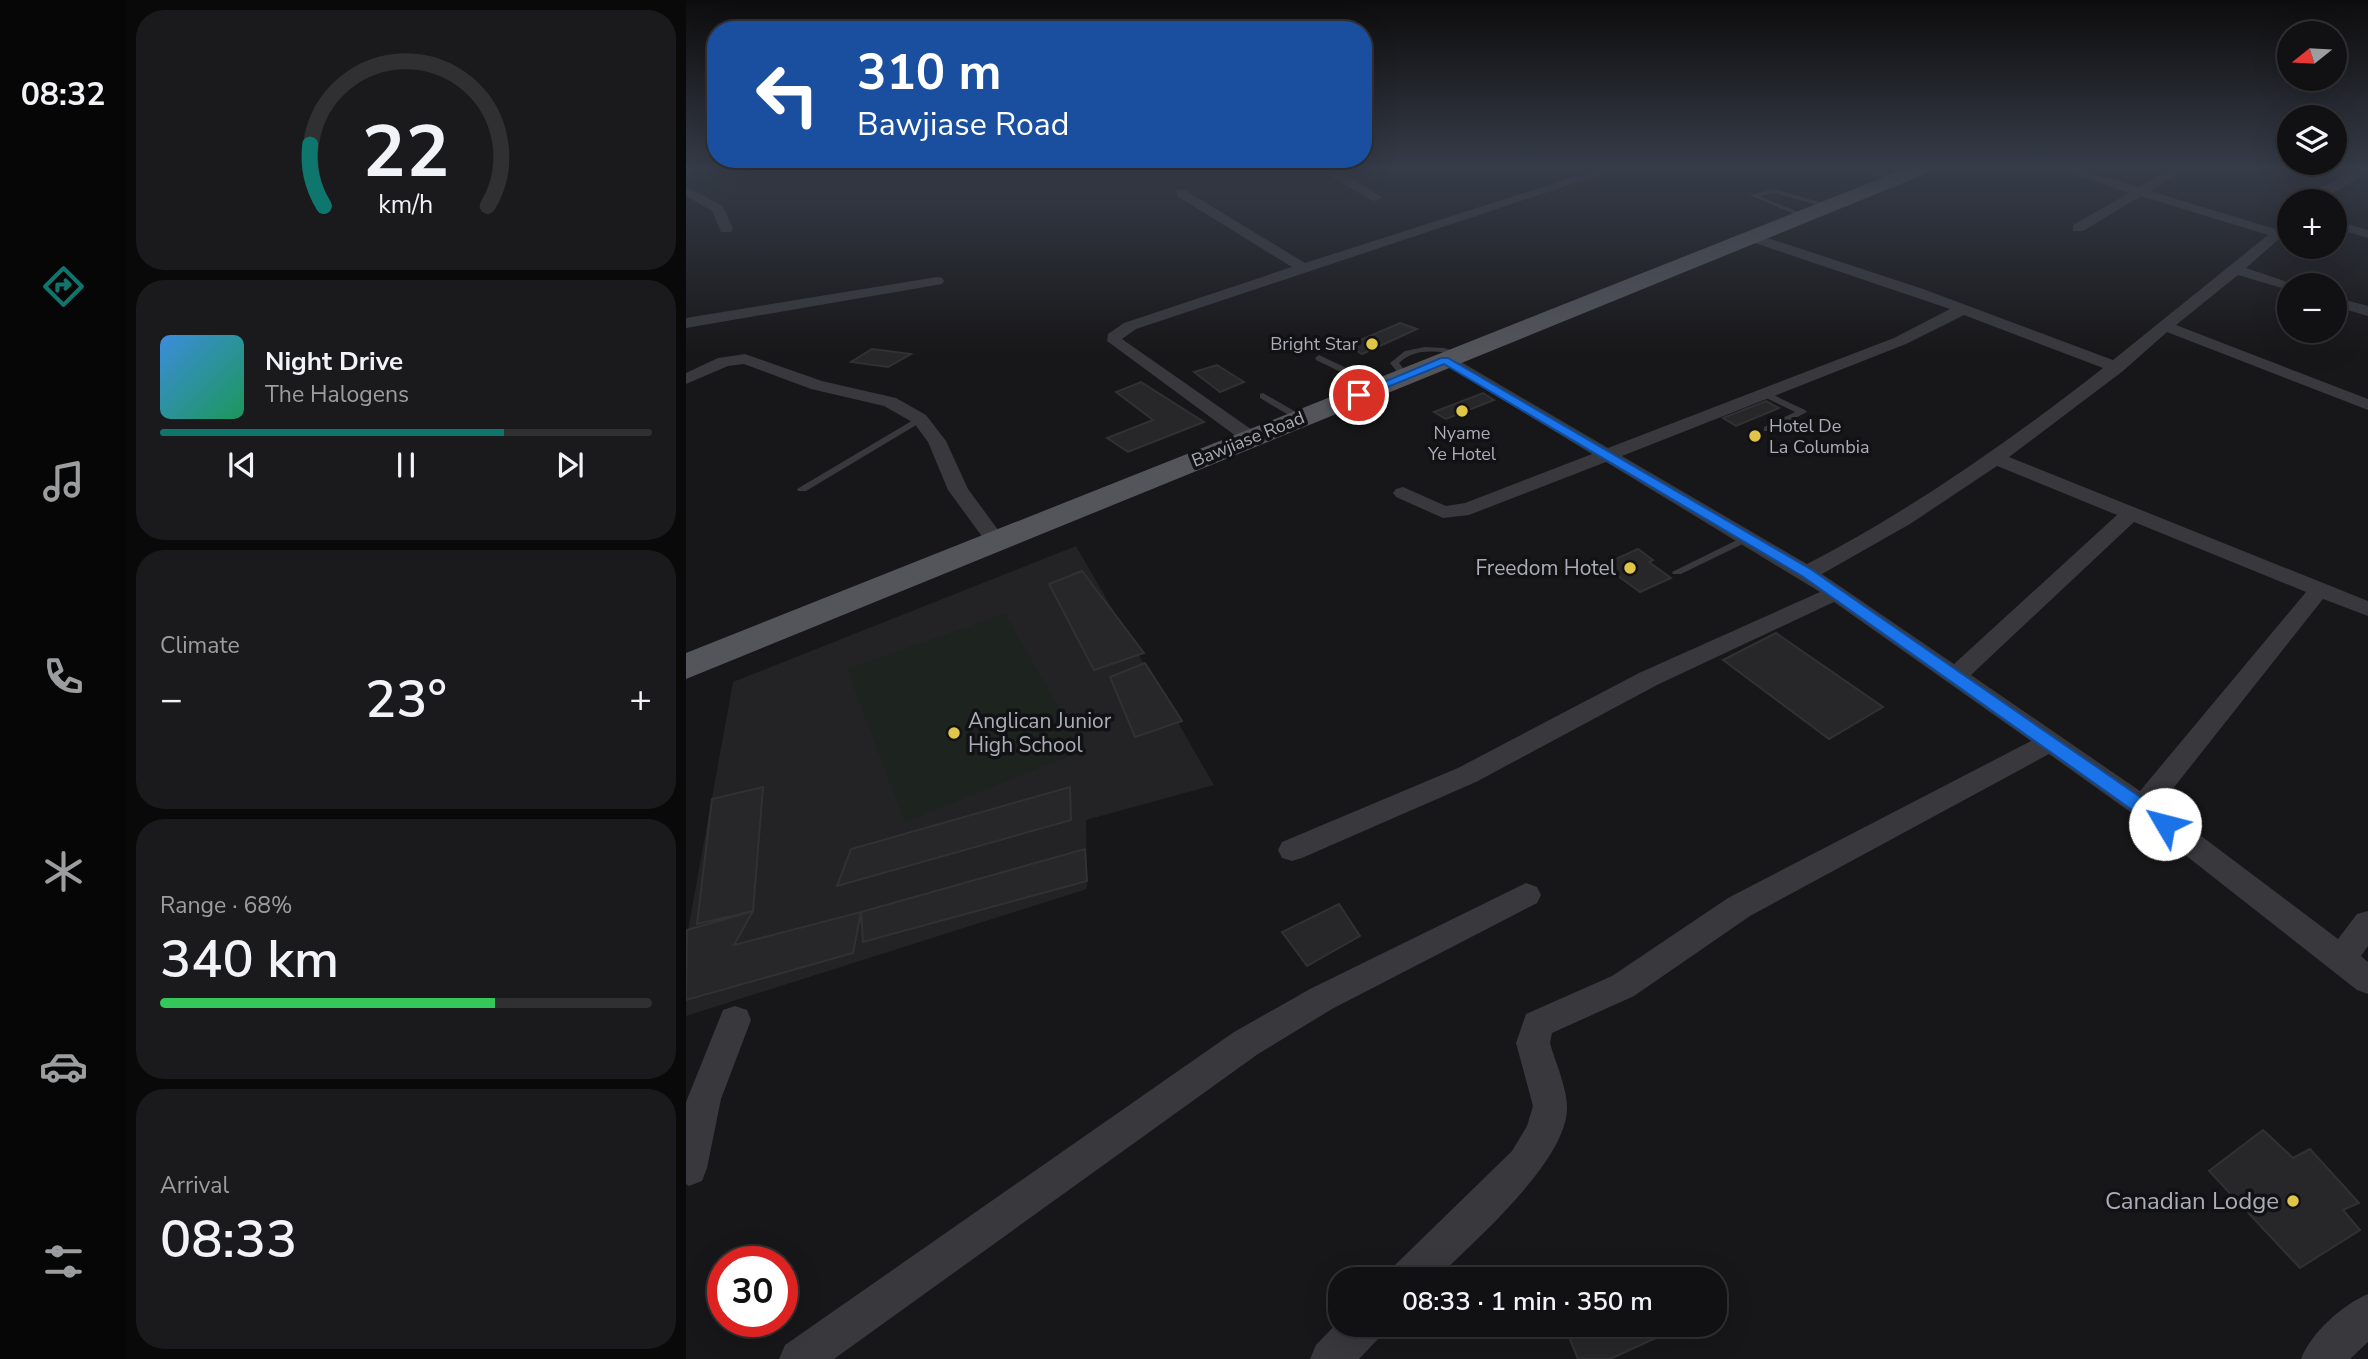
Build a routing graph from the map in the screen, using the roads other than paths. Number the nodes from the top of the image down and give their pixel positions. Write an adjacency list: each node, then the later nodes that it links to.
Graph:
1 (1241, 229): 6 (street)
2 (1416, 229): 6 (street)
3 (1775, 229): 5 (main road, Bawjiase Road)
4 (2277, 235): 7 (street)
5 (1754, 238): 11 (street); 15 (main road, Bawjiase Road)
6 (1302, 267): 26 (street)
7 (2237, 270): 9 (street); 14 (street)
8 (937, 281): 13 (street)
9 (2277, 282)
10 (2347, 305): 12 (street)
11 (1961, 310): 17 (street); 20 (street)
12 (2368, 311)
13 (686, 323)
14 (2165, 326): 17 (street); 22 (street)
15 (1453, 357): 19 (main road, Bawjiase Road); 27 (street)
16 (1319, 358): 19 (lane)
17 (2118, 367): 28 (street)
18 (686, 379): 24 (street)
19 (1392, 382): 23 (main road, Bawjiase Road)
20 (1763, 393): 25 (lane); 27 (street)
21 (1263, 396): 23 (lane)
22 (2368, 405)
23 (1300, 418): 26 (main road, Bawjiase Road)
24 (920, 419): 29 (lane); 33 (street)
25 (1767, 429)
26 (1251, 438): 33 (main road, Bawjiase Road)
27 (1606, 457): 30 (street); 32 (street)
28 (1996, 459): 31 (street); 35 (street)
29 (802, 489)
30 (1403, 494)
31 (2131, 513): 36 (street); 40 (street)
32 (1747, 538): 34 (lane); 35 (street)
33 (996, 542): 39 (main road, Bawjiase Road)
34 (1677, 572)
35 (1807, 573): 37 (street)
36 (2319, 590): 38 (street); 42 (street)
37 (1836, 593): 40 (street); 43 (street)
38 (2368, 609)
39 (689, 662)
40 (1956, 675): 41 (street)
41 (2052, 742): 42 (street); 50 (street)
42 (2143, 807): 46 (street)
43 (1292, 850)
44 (1526, 895): 53 (street)
45 (2368, 923): 46 (street)
46 (2341, 959): 47 (street)
47 (2368, 980)
48 (735, 1020): 49 (street)
49 (687, 1172)
50 (1421, 1267)
51 (2368, 1314): 55 (street)
52 (1352, 1337): 54 (street)
53 (799, 1359)
54 (1330, 1359)
55 (2321, 1359)

